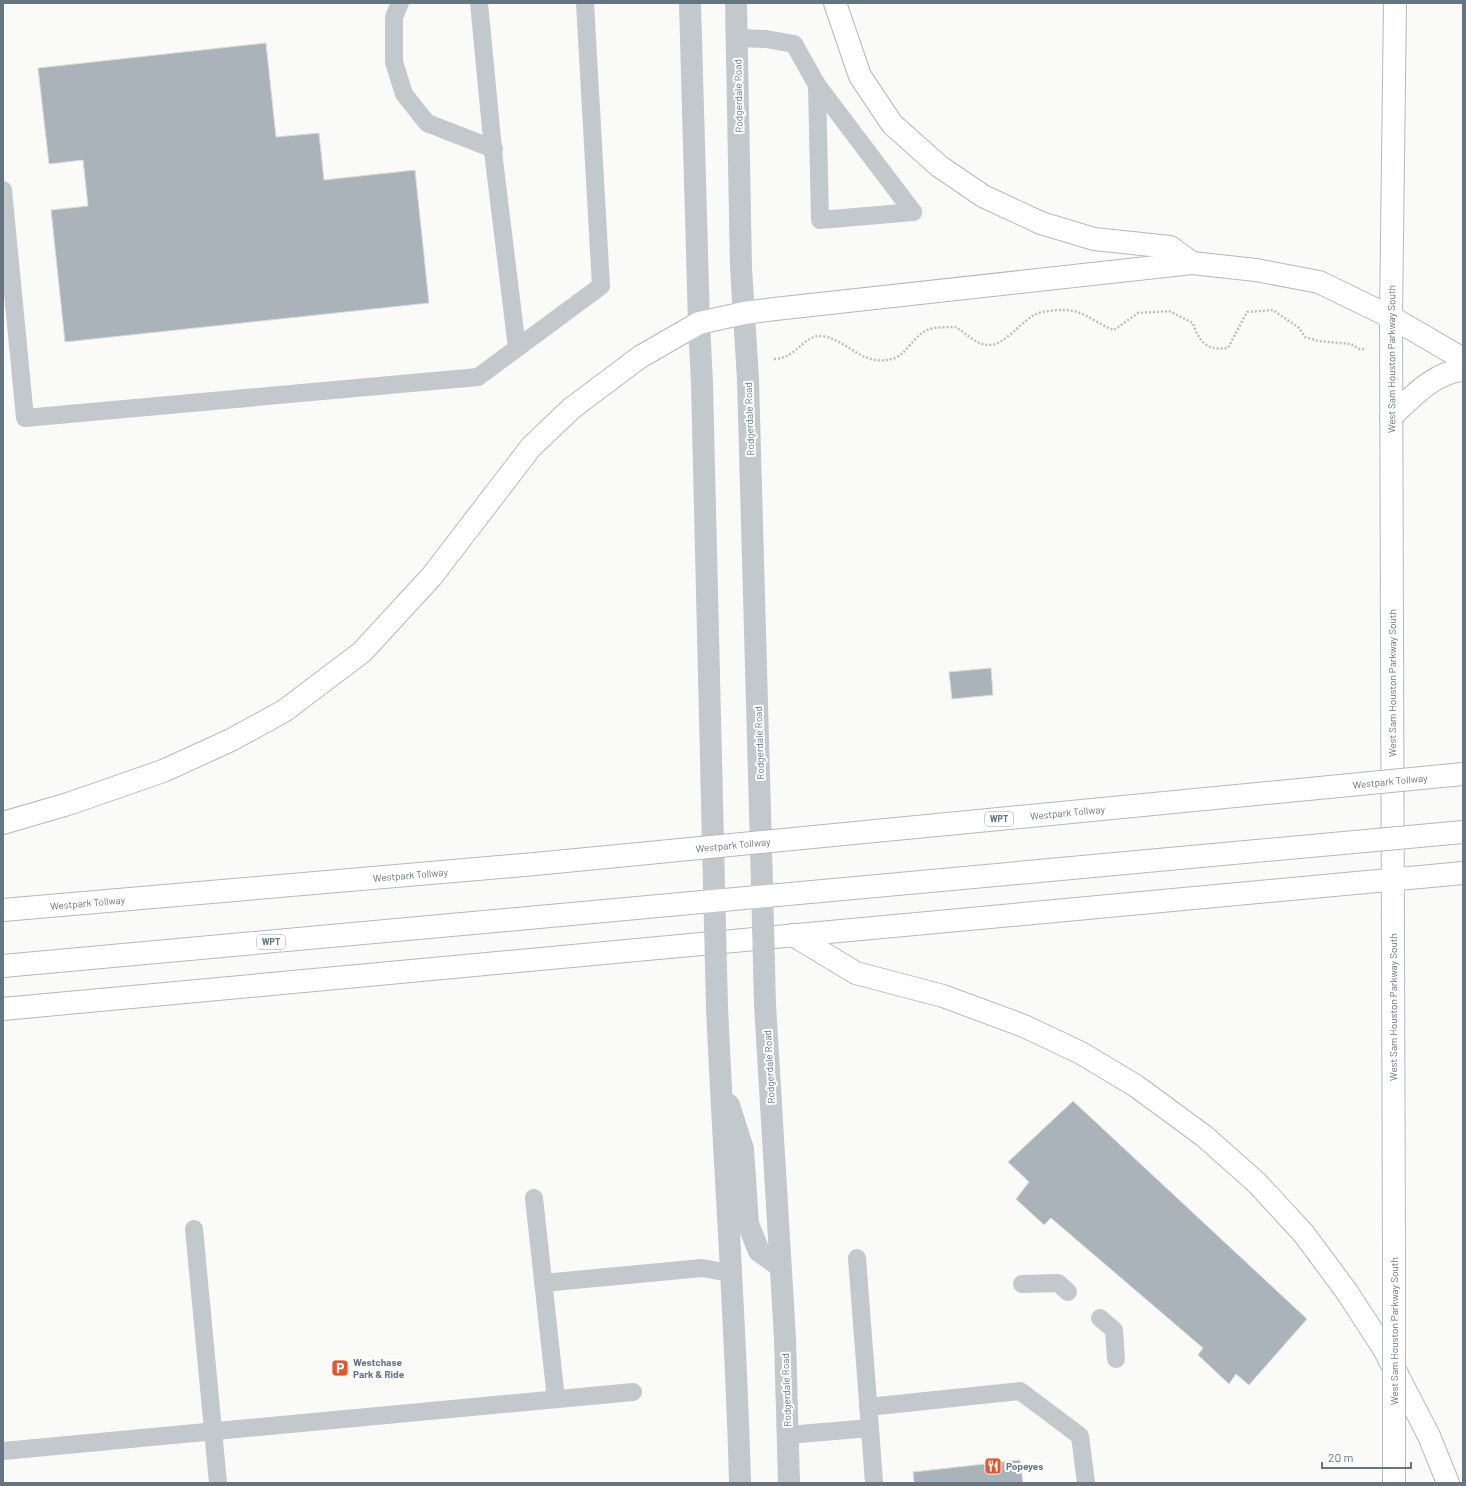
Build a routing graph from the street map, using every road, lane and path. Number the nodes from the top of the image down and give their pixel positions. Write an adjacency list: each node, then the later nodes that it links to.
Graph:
1 (400, 3): 10 (lane)
2 (479, 3): 10 (lane)
3 (585, 3): 16 (lane)
4 (690, 3): 15 (street)
5 (736, 3): 8 (street, Rodgerdale Road)
6 (835, 3): 12 (main road)
7 (1396, 3): 14 (main road, West Sam Houston Parkway South)
8 (737, 38): 9 (lane); 13 (street, Rodgerdale Road)
9 (817, 85): 9 (lane)
10 (494, 149): 16 (lane)
11 (3, 190): 16 (lane)
12 (1192, 263): 13 (main road); 14 (main road)
13 (744, 314): 15 (main road); 34 (street, Rodgerdale Road, bridge)
14 (1391, 317): 17 (main road, West Sam Houston Parkway South); 19 (main road)
15 (699, 323): 22 (main road); 30 (street, bridge)
16 (517, 348)
17 (1391, 351): 18 (path); 20 (main road, West Sam Houston Parkway South)
18 (773, 359)
19 (1458, 362): 20 (main road)
20 (1391, 417): 25 (main road, West Sam Houston Parkway South)
21 (1463, 774): 26 (main road, Westpark Tollway / WPT, bridge)
22 (3, 823)
23 (1463, 832): 28 (main road, WPT, bridge)
24 (1458, 873): 25 (main road)
25 (1393, 879): 27 (main road); 48 (main road, West Sam Houston Parkway South, bridge)
26 (3, 910)
27 (793, 935): 29 (main road); 54 (main road)
28 (3, 966)
29 (3, 1009)
30 (720, 1075): 34 (street); 35 (street)
31 (534, 1198): 36 (lane)
32 (194, 1229): 45 (lane)
33 (857, 1258): 43 (lane)
34 (780, 1266): 46 (street, Rodgerdale Road)
35 (730, 1273): 36 (lane); 50 (street)
36 (543, 1283): 42 (lane)
37 (1022, 1284): 38 (lane)
38 (1068, 1292)
39 (1100, 1318): 40 (lane)
40 (1116, 1359)
41 (633, 1392): 42 (lane)
42 (556, 1399): 45 (lane)
43 (868, 1407): 44 (lane); 53 (lane)
44 (870, 1428): 46 (lane); 52 (lane)
45 (213, 1431): 47 (lane); 49 (lane)
46 (788, 1435): 51 (street, Rodgerdale Road)
47 (3, 1450)
48 (1394, 1473)
49 (218, 1483)
50 (740, 1483)
51 (789, 1483)
52 (874, 1483)
53 (1086, 1483)
54 (1448, 1483)

